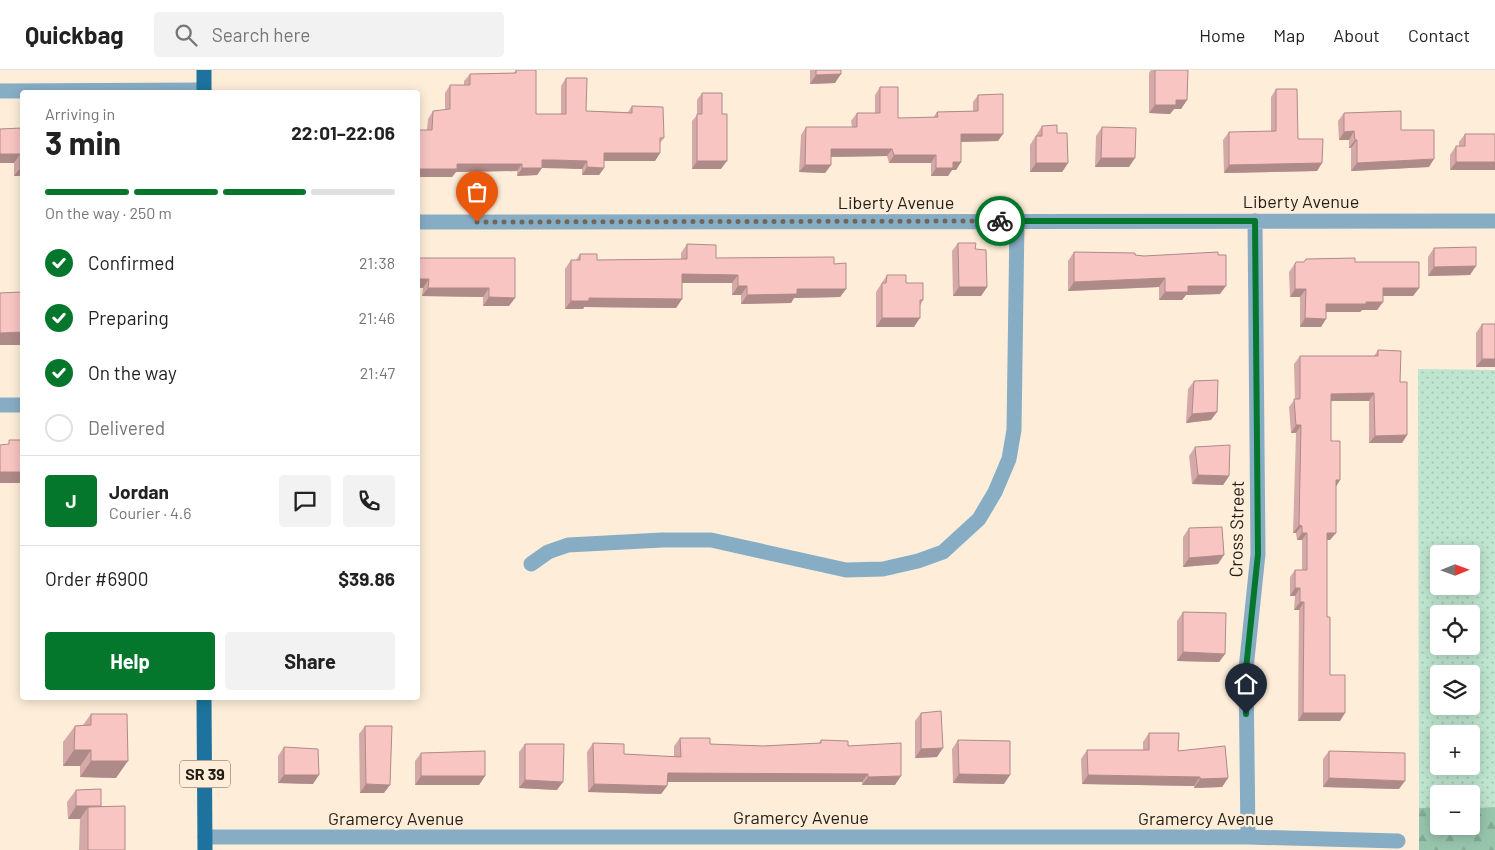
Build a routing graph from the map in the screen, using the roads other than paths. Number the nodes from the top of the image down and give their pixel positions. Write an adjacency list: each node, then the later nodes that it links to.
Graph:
1 (204, 70): 2 (main road)
2 (204, 90)
3 (0, 92): 4 (street)
4 (20, 92)
5 (1017, 221): 6 (street, Liberty Avenue); 8 (street, Liberty Avenue); 11 (street)
6 (1255, 221): 7 (street, Liberty Avenue); 13 (street, Cross Street)
7 (1495, 221)
8 (420, 222)
9 (0, 405): 10 (street)
10 (20, 405)
11 (530, 564)
12 (204, 700): 15 (main road, SR 39)
13 (1248, 837): 14 (street, Gramercy Avenue); 15 (street, Gramercy Avenue)
14 (1398, 841)
15 (205, 844)

